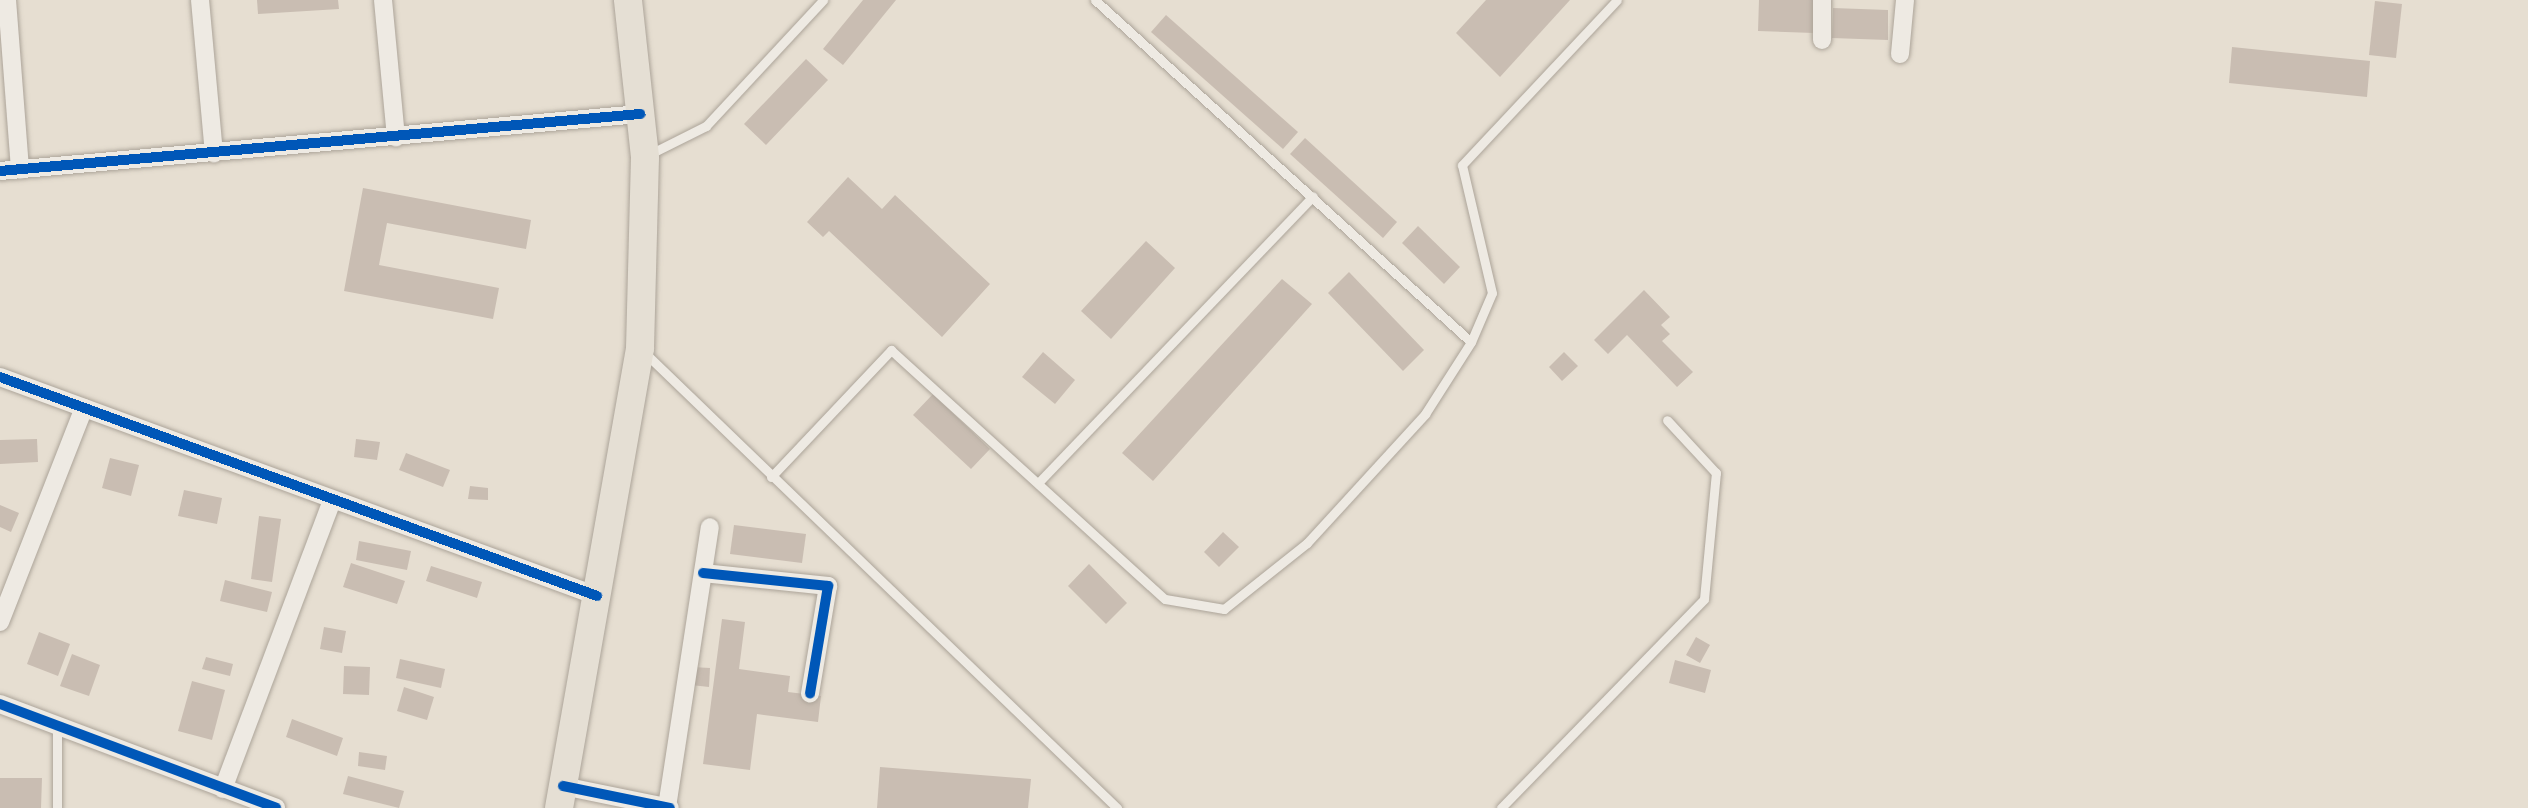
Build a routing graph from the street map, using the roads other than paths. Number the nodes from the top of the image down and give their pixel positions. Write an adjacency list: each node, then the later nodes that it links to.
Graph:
1 (7, 0): 16 (street)
2 (200, 0): 14 (street)
3 (383, 0): 13 (street)
4 (628, 0): 12 (main road)
5 (823, 0): 15 (lane)
6 (1095, 0): 18 (lane)
7 (1617, 0): 19 (lane)
8 (1822, 0): 10 (street)
9 (1905, 0): 11 (street)
10 (1822, 40)
11 (1900, 54)
12 (640, 114): 13 (street); 15 (main road)
13 (396, 137): 14 (street)
14 (214, 153): 16 (street)
15 (645, 157): 20 (main road)
16 (20, 170): 17 (street)
17 (0, 171)
18 (1313, 196): 19 (lane); 25 (lane)
19 (1471, 342): 25 (lane)
20 (640, 348): 24 (lane); 29 (main road)
21 (0, 377): 22 (street)
22 (84, 408): 26 (street); 30 (street)
23 (1667, 420): 40 (lane)
24 (771, 477): 25 (lane); 39 (lane)
25 (1038, 483)
26 (332, 500): 29 (street); 34 (street)
27 (710, 527): 28 (street)
28 (703, 573): 31 (street); 38 (street)
29 (597, 596): 35 (main road)
30 (0, 622)
31 (810, 693)
32 (0, 704): 33 (street)
33 (57, 725): 34 (street); 36 (lane)
34 (223, 789): 37 (street)
35 (561, 797): 38 (street)
36 (57, 808)
37 (276, 808)
38 (669, 808)
39 (1117, 808)
40 (1501, 808)

